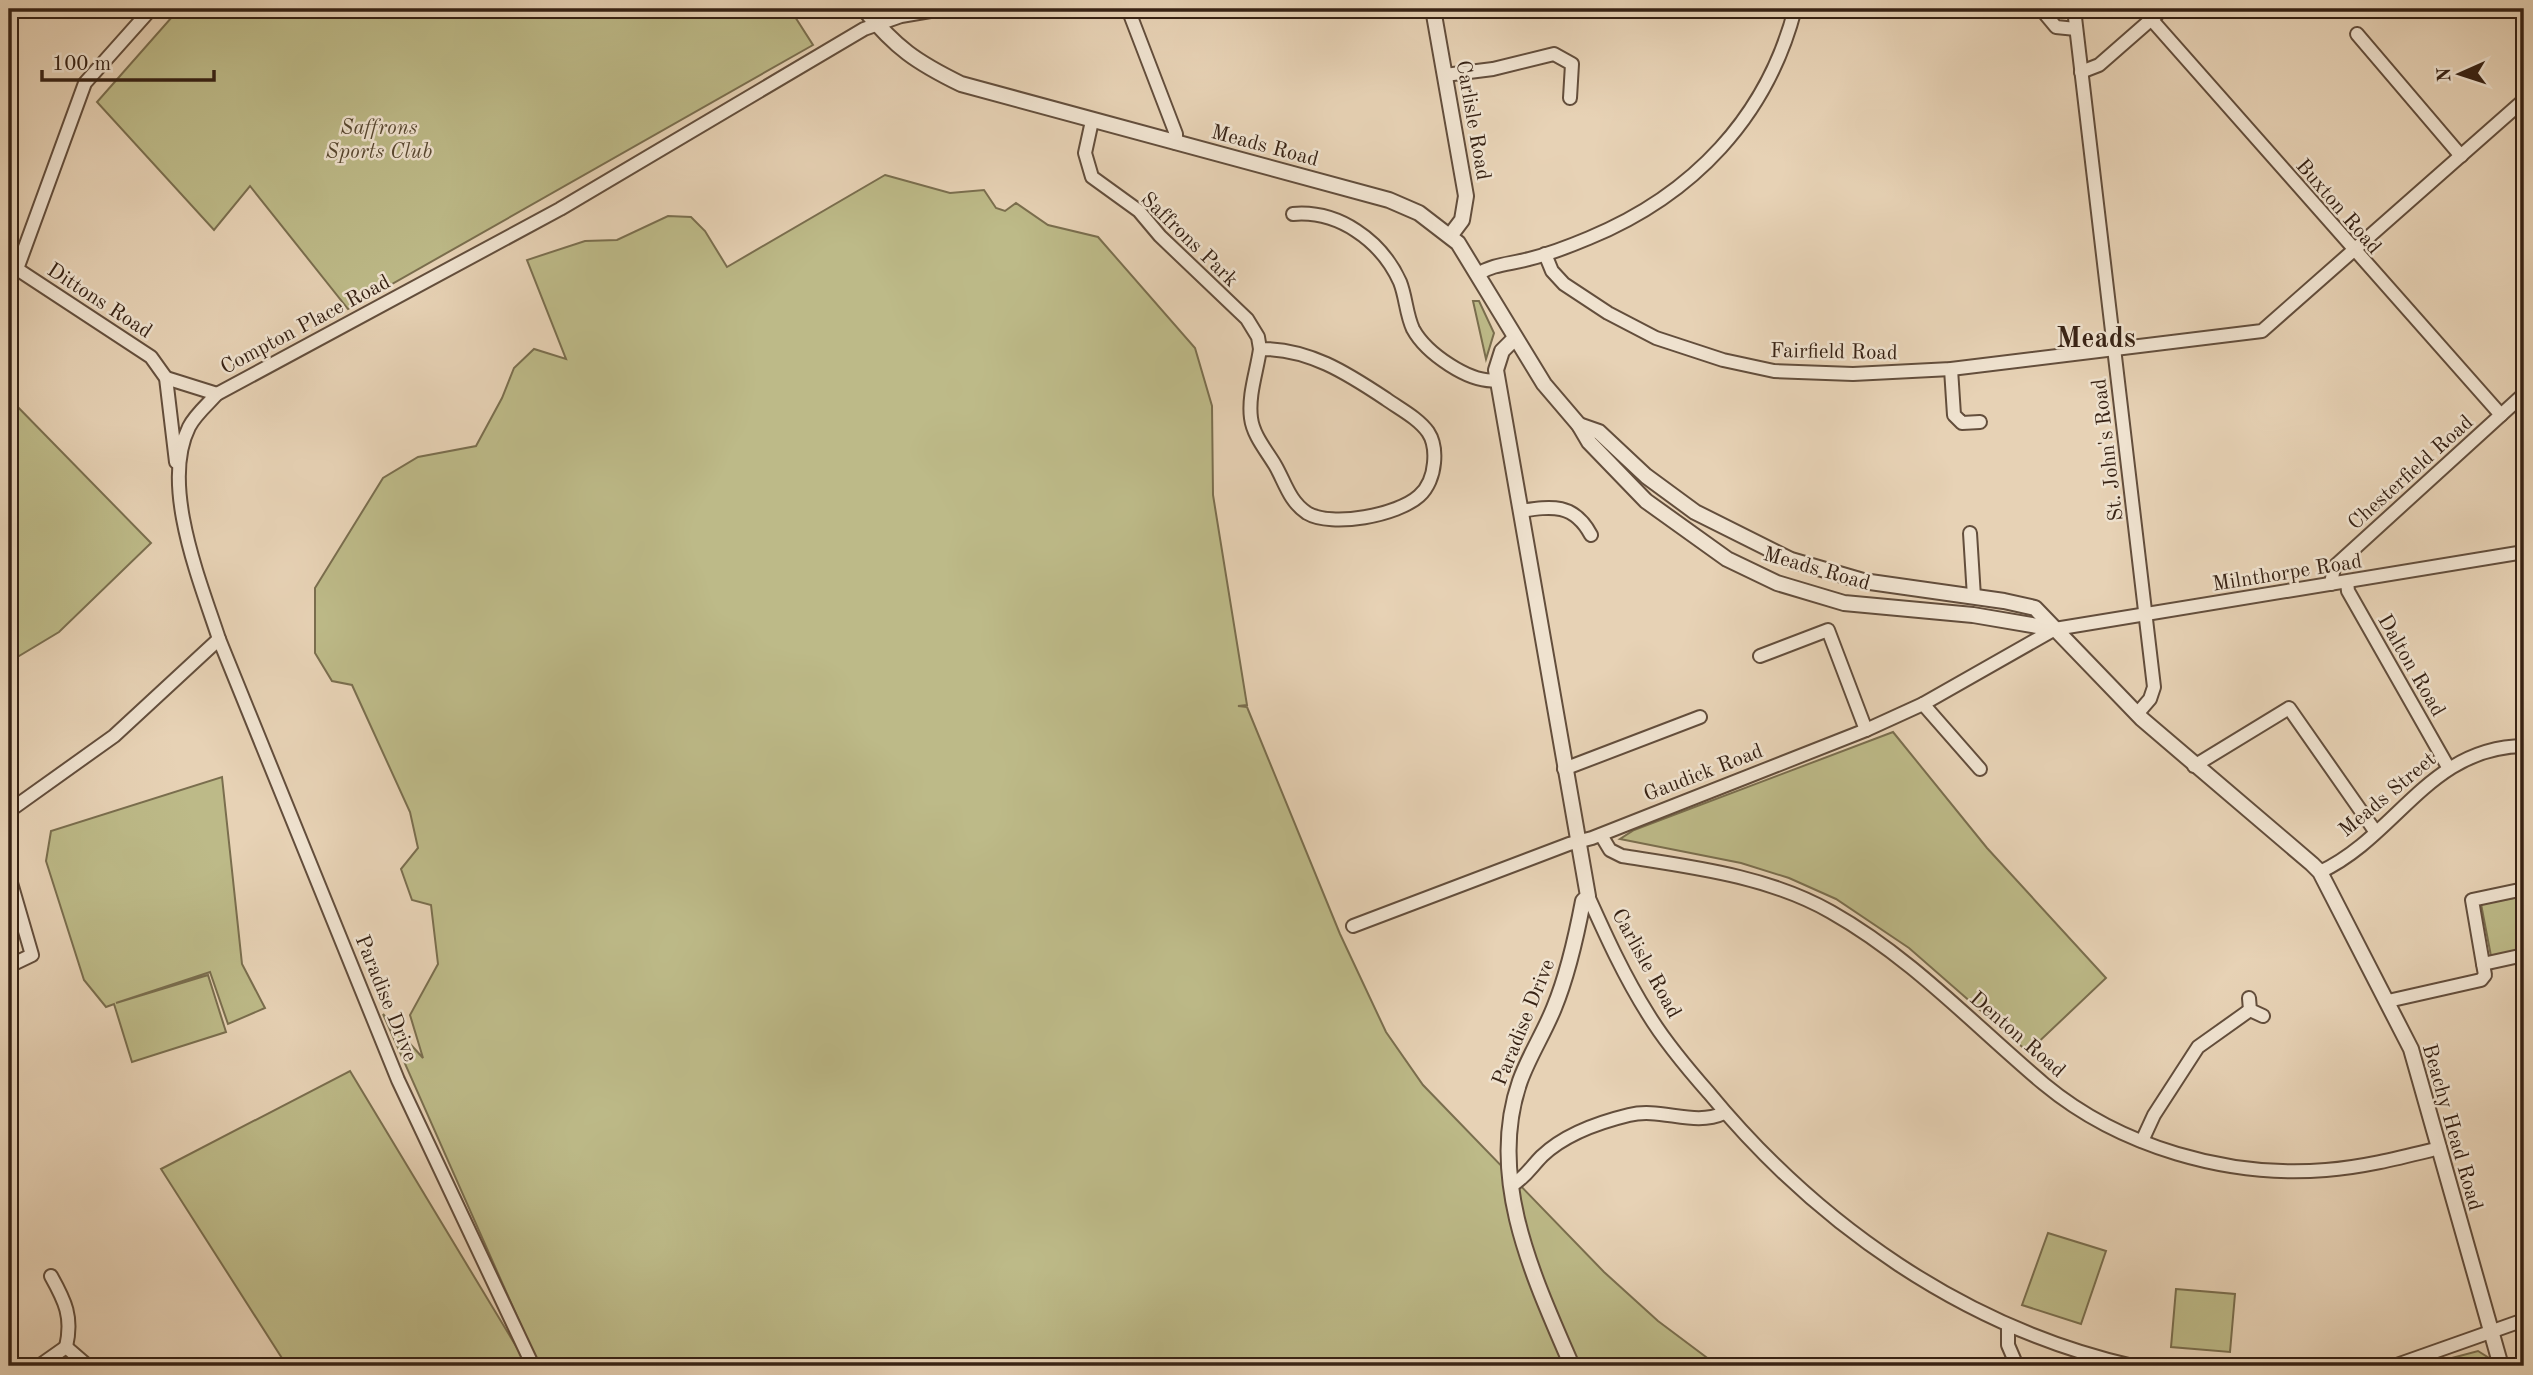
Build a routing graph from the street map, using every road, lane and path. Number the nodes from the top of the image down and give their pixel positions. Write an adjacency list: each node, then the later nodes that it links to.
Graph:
1 (151, 9): 25 (street)
2 (864, 9): 11 (street, Meads Road)
3 (942, 9): 11 (street, Compton Place Road)
4 (1128, 9): 19 (street)
5 (1433, 9): 15 (street, Carlisle Road)
6 (1795, 9): 24 (street)
7 (2041, 9): 12 (street)
8 (2074, 9): 12 (street, St. John's Road)
9 (2162, 9): 10 (street)
10 (2151, 19): 14 (street); 23 (street, Buxton Road)
11 (876, 23): 18 (street, Meads Road); 33 (street, Compton Place Road)
12 (2076, 29): 14 (street, St. John's Road)
13 (2357, 34): 20 (street)
14 (2081, 72): 29 (street, St. John's Road)
15 (1445, 75): 16 (street); 22 (street, Carlisle Road)
16 (1570, 98)
17 (2524, 100): 20 (street, Fairfield Road)
18 (1092, 121): 19 (street, Meads Road); 28 (street, Saffrons Park)
19 (1175, 143): 22 (street, Meads Road)
20 (2461, 156): 23 (street, Fairfield Road)
21 (1293, 214): 32 (street)
22 (1450, 236): 26 (street, Meads Road)
23 (2354, 253): 29 (street, Fairfield Road); 35 (street, Buxton Road)
24 (1545, 254): 26 (street); 30 (street, Fairfield Road)
25 (13, 264): 31 (street, Dittons Road)
26 (1478, 274): 27 (street, Meads Road)
27 (1515, 338): 32 (street, Carlisle Road); 37 (street, Meads Road)
28 (1260, 349): 28 (street)
29 (2115, 349): 30 (street, Fairfield Road); 46 (street, St. John's Road)
30 (1951, 369): 36 (street)
31 (166, 378): 33 (street); 38 (street)
32 (1497, 380): 39 (street, Carlisle Road)
33 (217, 394): 38 (street, Compton Place Road)
34 (2524, 394): 35 (street, Chesterfield Road)
35 (2501, 415): 44 (street, Chesterfield Road)
36 (1980, 422)
37 (1579, 425): 45 (street, Meads Road); 47 (street, Meads Road)
38 (177, 466): 48 (street, Compton Place Road)
39 (1520, 511): 41 (street); 57 (street, Carlisle Road)
40 (1970, 533): 45 (street)
41 (1591, 535)
42 (2524, 552): 43 (street, Milnthorpe Road)
43 (2347, 582): 44 (street, Milnthorpe Road); 56 (street, Dalton Road)
44 (2331, 584): 46 (street, Milnthorpe Road)
45 (1974, 597): 47 (street, Meads Road)
46 (2146, 614): 47 (street, Milnthorpe Road); 51 (street, St. John's Road)
47 (2055, 629): 50 (street, Gaudick Road); 51 (street, Meads Road)
48 (219, 639): 59 (street); 84 (street, Paradise Drive)
49 (1760, 656): 53 (street)
50 (1923, 704): 53 (street, Gaudick Road); 58 (street)
51 (2137, 714): 55 (street, Meads Road)
52 (1700, 717): 57 (street)
53 (1866, 730): 61 (street, Gaudick Road)
54 (2524, 746): 56 (street, Meads Street)
55 (2194, 766): 60 (street); 63 (street, Meads Road)
56 (2448, 767): 60 (street, Meads Street)
57 (1564, 769): 62 (street, Carlisle Road)
58 (1980, 769)
59 (9, 811)
60 (2375, 831): 63 (street, Meads Street)
61 (1601, 835): 62 (street, Gaudick Road); 74 (street, Denton Road)
62 (1577, 843): 66 (street, Carlisle Road); 67 (street, Gaudick Road)
63 (2320, 872): 71 (street, Beachy Head Road)
64 (9, 877): 70 (street)
65 (2524, 889): 69 (street)
66 (1588, 895): 73 (street, Carlisle Road); 76 (street, Paradise Drive)
67 (1353, 926)
68 (2524, 955): 69 (street)
69 (2483, 964): 71 (street)
70 (9, 966)
71 (2388, 1001): 75 (street, Beachy Head Road)
72 (2263, 1016): 74 (street)
73 (1724, 1113): 76 (street); 79 (street, Carlisle Road)
74 (2142, 1141): 75 (street, Denton Road)
75 (2440, 1148): 80 (street, Beachy Head Road)
76 (1511, 1186): 85 (street, Paradise Drive)
77 (51, 1276): 81 (street)
78 (2524, 1320): 80 (street)
79 (2008, 1326): 86 (street); 87 (street, Carlisle Road)
80 (2490, 1333): 88 (street); 89 (street, Beachy Head Road)
81 (66, 1346): 82 (street); 83 (street)
82 (39, 1366)
83 (88, 1366)
84 (533, 1366)
85 (1572, 1366)
86 (2017, 1366)
87 (2133, 1366)
88 (2394, 1366)
89 (2501, 1366)

